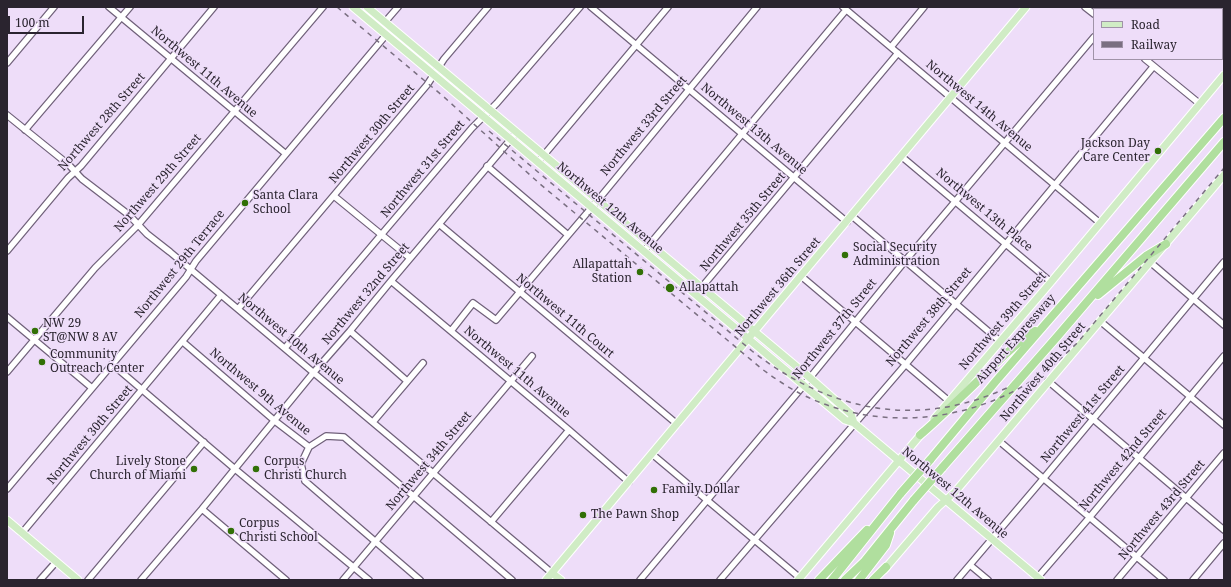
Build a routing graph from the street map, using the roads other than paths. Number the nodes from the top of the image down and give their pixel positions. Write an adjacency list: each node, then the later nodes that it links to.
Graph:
1 (54, 7): 29 (street)
2 (109, 7): 19 (street, Northwest 11th Avenue)
3 (130, 7): 19 (street)
4 (214, 7): 27 (street, Northwest 28th Street)
5 (323, 7): 38 (street, Northwest 29th Street)
6 (367, 7): 20 (main road, Northwest 12th Avenue)
7 (398, 7): 20 (street)
8 (488, 7): 31 (street, Northwest 30th Street)
9 (580, 7): 37 (street, Northwest 31st Street)
10 (591, 7): 23 (street, Northwest 13th Avenue)
11 (668, 7): 23 (street)
12 (757, 7): 34 (street, Northwest 33rd Street)
13 (924, 7): 24 (street)
14 (1026, 7): 35 (main road, Northwest 36th Street)
15 (1085, 7): 18 (street)
16 (845, 8): 24 (street, Northwest 14th Avenue); 44 (street)
17 (355, 9): 20 (main road); 21 (main road, Northwest 12th Avenue)
18 (1093, 13)
19 (121, 17): 27 (street, Northwest 11th Avenue); 42 (street)
20 (385, 22): 25 (main road, Northwest 12th Avenue)
21 (386, 35): 25 (main road); 32 (main road, Northwest 12th Avenue); 48 (street, Northwest 29th Terrace)
22 (1093, 38): 46 (street, Northwest 37th Street)
23 (636, 45): 34 (street, Northwest 13th Avenue); 49 (street)
24 (891, 47): 26 (street, Northwest 14th Avenue)
25 (417, 50): 31 (main road, Northwest 12th Avenue)
26 (898, 52): 35 (street, Northwest 14th Avenue); 55 (street, Northwest 35th Street)
27 (171, 59): 38 (street, Northwest 11th Avenue); 53 (street, Northwest 28th Street)
28 (1146, 60): 30 (street)
29 (7, 62)
30 (1153, 67): 36 (street); 56 (street, Northwest 38th Street)
31 (439, 68): 32 (street, Northwest 30th Street); 37 (main road, Northwest 12th Avenue)
32 (434, 75): 40 (main road, Northwest 12th Avenue); 57 (street, Northwest 30th Street)
33 (1224, 75): 36 (main road, Northwest 39th Street)
34 (689, 90): 44 (street, Northwest 13th Avenue); 58 (street, Northwest 33rd Street)
35 (951, 97): 46 (street, Northwest 14th Avenue); 50 (main road, Northwest 36th Street)
36 (1200, 104): 62 (main road, Northwest 39th Street)
37 (490, 110): 40 (street, Northwest 31st Street); 43 (main road, Northwest 12th Avenue)
38 (234, 112): 48 (street, Northwest 11th Avenue); 64 (street, Northwest 29th Street)
39 (7, 115): 42 (street, Northwest 10th Avenue)
40 (483, 117): 45 (main road, Northwest 12th Avenue); 65 (street, Northwest 31st Street)
41 (1224, 118): 92 (highway, Airport Expressway)
42 (24, 130): 53 (street, Northwest 10th Avenue)
43 (516, 132): 45 (street, Northwest 32nd Street); 49 (main road, Northwest 12th Avenue)
44 (742, 134): 55 (street, Northwest 13th Avenue); 68 (street)
45 (511, 139): 51 (main road, Northwest 12th Avenue); 52 (street, Northwest 32nd Street)
46 (1006, 142): 56 (street, Northwest 14th Avenue); 59 (street, Northwest 37th Street)
47 (1224, 142): 88 (highway)
48 (286, 154): 76 (street, Northwest 29th Terrace)
49 (544, 156): 51 (street); 58 (main road, Northwest 12th Avenue)
50 (901, 156): 59 (street, Northwest 13th Place); 61 (main road, Northwest 36th Street)
51 (538, 162): 60 (main road, Northwest 12th Avenue)
52 (487, 166): 63 (street, Northwest 32nd Street); 66 (street)
53 (75, 172): 64 (street, Northwest 10th Avenue); 70 (street, Northwest 28th Street)
54 (1224, 175): 69 (main road, Northwest 40th Street)
55 (794, 177): 61 (street, Northwest 13th Avenue); 80 (street, Northwest 35th Street)
56 (1055, 184): 62 (street, Northwest 14th Avenue); 67 (street, Northwest 38th Street)
57 (334, 196): 65 (street); 86 (street, Northwest 30th Street)
58 (598, 200): 60 (street, Northwest 33rd Street); 68 (main road, Northwest 12th Avenue)
59 (956, 202): 67 (street, Northwest 13th Place); 73 (street, Northwest 37th Street)
60 (591, 208): 66 (street, Northwest 33rd Street); 71 (main road, Northwest 12th Avenue)
61 (849, 219): 73 (street, Northwest 13th Avenue); 77 (main road, Northwest 36th Street)
62 (1100, 223): 79 (main road, Northwest 39th Street)
63 (439, 224): 72 (street, Northwest 32nd Street); 81 (street, Northwest 11th Court)
64 (138, 225): 76 (street, Northwest 10th Avenue); 97 (street, Northwest 29th Street)
65 (382, 234): 72 (street); 100 (street, Northwest 31st Street)
66 (568, 235): 81 (street, Northwest 33rd Street)
67 (1006, 243): 79 (street, Northwest 13th Place); 85 (street, Northwest 38th Street)
68 (650, 244): 71 (street); 80 (main road, Northwest 12th Avenue)
69 (1166, 244): 74 (main road, Northwest 40th Street); 88 (highway)
70 (7, 251)
71 (644, 251): 82 (main road, Northwest 12th Avenue)
72 (410, 258): 78 (street, Northwest 32nd Street)
73 (905, 261): 85 (street, Northwest 13th Avenue); 90 (street, Northwest 37th Street)
74 (1150, 262): 84 (street); 89 (main road, Northwest 40th Street)
75 (1224, 262): 84 (street, Northwest 41st Street)
76 (191, 269): 83 (street, Northwest 10th Avenue); 105 (street, Northwest 29th Terrace)
77 (801, 276): 90 (street); 95 (main road, Northwest 36th Street)
78 (391, 281): 93 (street, Northwest 32nd Street); 94 (street, Northwest 11th Avenue)
79 (1051, 282): 99 (main road, Northwest 39th Street)
80 (702, 287): 82 (street, Northwest 35th Street); 95 (main road, Northwest 12th Avenue)
81 (520, 293): 94 (street, Northwest 33rd Street); 122 (street, Northwest 11th Court)
82 (696, 294): 96 (main road, Northwest 12th Avenue)
83 (221, 295): 86 (street, Northwest 10th Avenue); 98 (street, Northwest 30th Street)
84 (1194, 299): 91 (street); 103 (street, Northwest 41st Street)
85 (955, 303): 99 (street, Northwest 13th Avenue); 106 (street, Northwest 38th Street)
86 (238, 309): 100 (street, Northwest 10th Avenue)
87 (7, 317): 97 (street)
88 (1073, 318): 147 (highway, bridge)
89 (1100, 321): 103 (street); 112 (main road, Northwest 40th Street)
90 (855, 322): 106 (street); 109 (street, Northwest 37th Street)
91 (1224, 325)
92 (1044, 326): 125 (highway); 143 (highway, Airport Expressway, bridge)
93 (350, 331): 108 (street, Northwest 32nd Street); 110 (street)
94 (451, 331): 111 (street, Northwest 11th Avenue)
95 (754, 332): 96 (main road, Northwest 36th Street); 109 (main road, Northwest 12th Avenue)
96 (748, 339): 113 (main road, Northwest 12th Avenue); 122 (main road, Northwest 36th Street)
97 (34, 340): 107 (street, Northwest 29th Street); 114 (street)
98 (183, 342): 115 (street, Northwest 30th Street); 119 (street, Northwest 9th Avenue)
99 (1001, 342): 117 (main road, Northwest 39th Street)
100 (285, 348): 108 (street, Northwest 10th Avenue)
101 (532, 356): 111 (street, Northwest 34th Street)
102 (1224, 356): 116 (street, Northwest 42nd Street)
103 (1144, 358): 116 (street); 118 (street, Northwest 41st Street)
104 (423, 363): 110 (street)
105 (112, 364): 114 (street, Northwest 29th Terrace); 115 (street)
106 (906, 364): 117 (street); 121 (street, Northwest 38th Street)
107 (7, 372)
108 (314, 372): 119 (street, Northwest 32nd Street); 120 (street, Northwest 10th Avenue)
109 (809, 377): 113 (street, Northwest 37th Street); 121 (main road, Northwest 12th Avenue)
110 (407, 381): 120 (street)
111 (510, 381): 124 (street, Northwest 11th Avenue); 134 (street, Northwest 34th Street)
112 (1048, 381): 118 (street); 126 (main road, Northwest 40th Street)
113 (804, 385): 121 (main road, Northwest 12th Avenue); 140 (street, Northwest 37th Street)
114 (92, 388): 137 (street, Northwest 29th Terrace)
115 (142, 390): 127 (street); 149 (street, Northwest 30th Street)
116 (1189, 396): 123 (street); 131 (street, Northwest 42nd Street)
117 (949, 401): 125 (main road, Northwest 39th Street)
118 (1093, 419): 131 (street); 135 (street, Northwest 41st Street)
119 (275, 421): 128 (street, Northwest 9th Avenue); 133 (street, Northwest 32nd Street)
120 (373, 422): 134 (street, Northwest 10th Avenue)
121 (854, 423): 132 (main road, Northwest 12th Avenue); 151 (street, Northwest 38th Street)
122 (678, 424): 130 (main road, Northwest 36th Street)
123 (1224, 425)
124 (570, 430): 136 (street, Northwest 11th Avenue); 146 (street)
125 (920, 435): 132 (main road, Northwest 39th Street)
126 (999, 441): 135 (street); 141 (main road, Northwest 40th Street)
127 (204, 442): 133 (street); 165 (street)
128 (309, 447): 138 (street); 152 (street, Northwest 9th Avenue)
129 (1224, 453): 139 (street, Northwest 43rd Street)
130 (652, 454): 136 (main road, Northwest 36th Street); 140 (street)
131 (1138, 458): 139 (street); 144 (street, Northwest 42nd Street)
132 (899, 460): 141 (main road, Northwest 12th Avenue); 162 (main road, Northwest 39th Street)
133 (235, 469): 142 (street, Northwest 32nd Street); 158 (street)
134 (434, 473): 138 (street, Northwest 34th Street); 146 (street, Northwest 10th Avenue)
135 (1043, 479): 144 (street); 150 (street, Northwest 41st Street)
136 (629, 482): 160 (main road, Northwest 36th Street)
137 (7, 489)
138 (413, 497): 152 (street, Northwest 34th Street); 171 (street)
139 (1186, 498): 148 (street); 154 (street, Northwest 43rd Street)
140 (707, 500): 151 (street); 174 (street, Northwest 37th Street)
141 (947, 500): 150 (main road, Northwest 12th Avenue); 159 (main road, Northwest 40th Street)
142 (202, 509): 166 (street, Northwest 32nd Street); 167 (street)
143 (887, 509): 176 (highway); 177 (highway, Airport Expressway)
144 (1089, 518): 154 (street); 161 (street, Northwest 42nd Street)
145 (7, 520): 149 (main road)
146 (491, 522): 160 (street, Northwest 10th Avenue)
147 (894, 523): 156 (highway); 180 (highway)
148 (1224, 530)
149 (22, 533): 155 (main road)
150 (992, 538): 157 (street, Northwest 41st Street); 161 (main road, Northwest 12th Avenue)
151 (754, 540): 162 (street); 175 (street, Northwest 38th Street)
152 (375, 542): 158 (street, Northwest 34th Street); 170 (street, Northwest 9th Avenue)
153 (1224, 543): 186 (street)
154 (1136, 557): 184 (street, Northwest 43rd Street); 185 (street)
155 (56, 562): 163 (street); 164 (main road)
156 (864, 562): 178 (highway); 179 (highway)
157 (970, 565): 182 (street, Northwest 41st Street); 183 (street)
158 (354, 567): 168 (street, Northwest 34th Street); 169 (street)
159 (886, 567): 181 (highway)
160 (552, 573): 172 (main road, Northwest 36th Street); 173 (main road, Northwest 10th Avenue)
161 (1040, 578)
162 (799, 579)
163 (40, 580)
164 (78, 580)
165 (88, 580)
166 (141, 580)
167 (286, 580)
168 (343, 580)
169 (369, 580)
170 (420, 580)
171 (512, 580)
172 (546, 580)
173 (561, 580)
174 (640, 580)
175 (720, 580)
176 (819, 580)
177 (832, 580)
178 (845, 580)
179 (850, 580)
180 (859, 580)
181 (875, 580)
182 (957, 580)
183 (988, 580)
184 (1118, 580)
185 (1164, 580)
186 (1193, 580)

